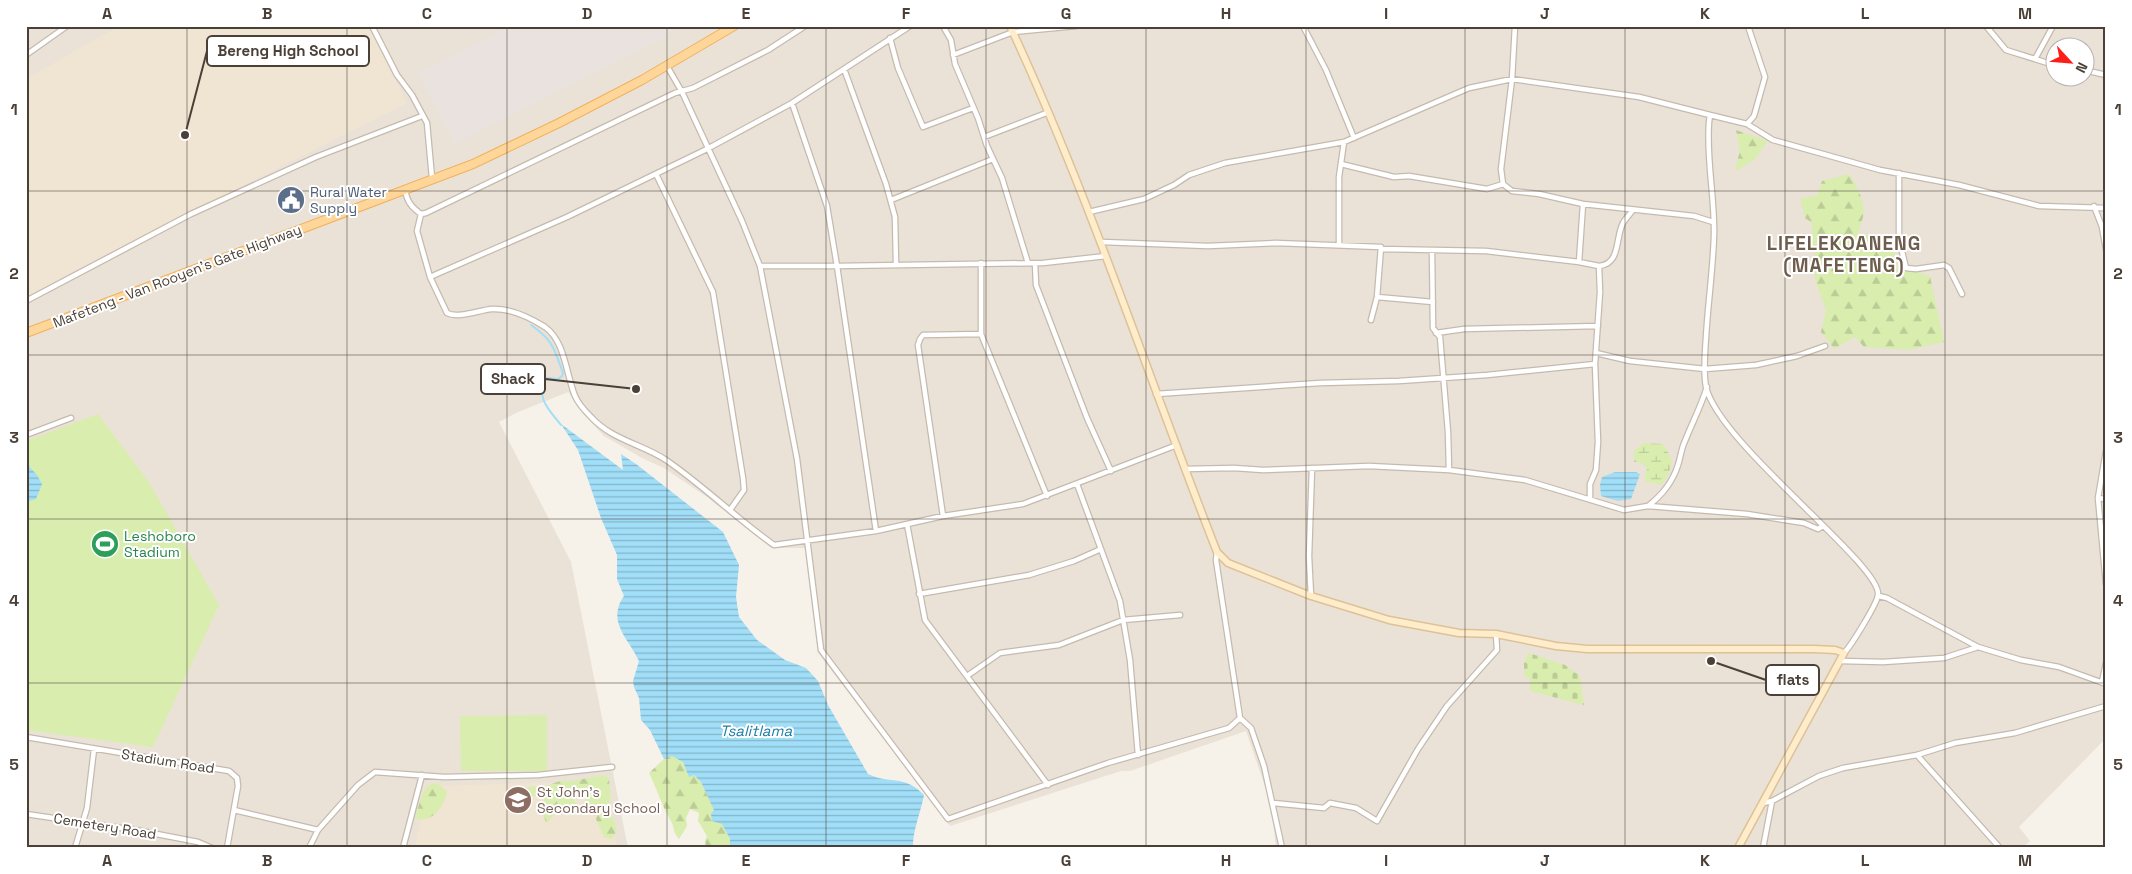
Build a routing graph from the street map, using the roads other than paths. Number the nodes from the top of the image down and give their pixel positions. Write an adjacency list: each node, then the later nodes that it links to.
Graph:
1 (67, 26): 15 (street)
2 (372, 26): 27 (street)
3 (734, 26): 19 (main road, Mafeteng - Van Rooyen's Gate Highway)
4 (805, 26): 22 (street)
5 (910, 26): 14 (street)
6 (943, 26): 16 (street)
7 (1076, 26): 13 (street)
8 (1303, 26): 30 (street)
9 (1515, 26): 21 (street)
10 (1748, 26): 28 (street)
11 (1986, 26): 17 (street)
12 (2053, 26): 17 (street)
13 (1012, 29): 16 (street); 25 (street)
14 (890, 38): 20 (street); 24 (street)
15 (26, 55)
16 (953, 55): 24 (street)
17 (2035, 59): 18 (street)
18 (2044, 62)
19 (667, 66): 22 (street); 37 (main road, Mafeteng - Van Rooyen's Gate Highway)
20 (844, 69): 23 (street); 40 (street)
21 (1512, 79): 26 (street); 30 (street); 38 (street)
22 (682, 92): 32 (street); 46 (street)
23 (792, 103): 32 (street); 60 (street)
24 (973, 108): 29 (street)
25 (1049, 112): 29 (street); 45 (street)
26 (1710, 115): 28 (street); 47 (street)
27 (422, 116): 37 (street); 65 (street)
28 (1748, 124): 35 (street)
29 (984, 137): 33 (street)
30 (1354, 138): 31 (street)
31 (1344, 142): 34 (street); 45 (street)
32 (707, 149): 36 (street); 59 (street)
33 (993, 159): 40 (street); 58 (street)
34 (1341, 164): 38 (street); 49 (street)
35 (1898, 173): 42 (street); 63 (street)
36 (656, 174): 62 (street); 93 (street)
37 (432, 178): 39 (main road, Mafeteng - Van Rooyen's Gate Highway)
38 (1503, 184): 41 (street)
39 (405, 190): 46 (street); 69 (main road, Mafeteng - Van Rooyen's Gate Highway)
40 (890, 200): 56 (street)
41 (1583, 204): 44 (street); 55 (street)
42 (2094, 206): 43 (street); 51 (street)
43 (2106, 208)
44 (1633, 210): 47 (street); 61 (street)
45 (1089, 212): 48 (street)
46 (420, 214): 62 (street)
47 (1714, 222): 75 (street)
48 (1102, 242): 49 (street); 53 (street)
49 (1339, 245): 50 (street)
50 (1380, 249): 52 (street); 64 (street)
51 (2106, 249)
52 (1432, 251): 55 (street); 66 (street)
53 (1106, 256): 54 (street); 78 (street)
54 (1035, 262): 58 (street); 86 (street)
55 (1579, 262): 61 (street)
56 (896, 263): 57 (street); 60 (street)
57 (981, 263): 58 (street); 71 (street)
58 (1028, 263)
59 (760, 266): 60 (street); 98 (street)
60 (837, 266): 97 (street)
61 (1599, 266): 68 (street)
62 (430, 277): 93 (street)
63 (1962, 294)
64 (1377, 296): 66 (street); 67 (street)
65 (26, 301)
66 (1432, 302): 70 (street)
67 (1371, 320)
68 (1598, 326): 70 (street); 73 (street)
69 (26, 333)
70 (1436, 333): 76 (street)
71 (981, 334): 88 (street); 94 (street)
72 (1825, 346): 75 (street)
73 (1596, 353): 74 (street); 75 (street)
74 (1596, 364): 76 (street); 90 (street)
75 (1705, 369): 77 (street)
76 (1444, 378): 78 (street); 85 (street)
77 (1706, 387): 92 (street); 96 (street)
78 (1156, 394): 81 (street)
79 (71, 418): 80 (street)
80 (26, 435)
81 (1177, 445): 84 (street); 86 (street)
82 (2106, 452): 89 (street)
83 (1312, 468): 84 (street); 85 (street); 103 (street)
84 (1185, 469): 100 (street)
85 (1449, 470): 90 (street)
86 (1111, 471): 87 (street)
87 (1077, 484): 88 (street); 99 (street)
88 (1047, 496): 94 (street)
89 (2098, 498): 91 (street); 101 (street)
90 (1590, 499): 92 (street)
91 (2106, 499)
92 (1648, 506): 96 (street)
93 (730, 510): 98 (street)
94 (943, 516): 95 (street)
95 (907, 524): 97 (street); 102 (street)
96 (1823, 526): 104 (street)
97 (876, 531): 98 (street)
98 (808, 541): 122 (street)
99 (1101, 550): 102 (street); 106 (street)
100 (1217, 552): 103 (street); 115 (street)
101 (2106, 584)
102 (919, 594): 112 (street)
103 (1311, 596): 107 (street)
104 (1878, 596): 108 (street); 109 (street)
105 (1180, 615): 106 (street)
106 (1123, 620): 112 (street); 118 (street)
107 (1496, 634): 109 (street); 125 (street)
108 (1978, 647): 110 (street); 113 (street)
109 (1844, 653): 110 (street)
110 (1841, 661): 124 (street)
111 (2106, 663): 113 (street)
112 (967, 676): 122 (street)
113 (2104, 683)
114 (2106, 706): 119 (street)
115 (1240, 718): 118 (street); 125 (street)
116 (26, 737): 117 (street, Stadium Road)
117 (94, 749): 126 (street, Stadium Road); 128 (street)
118 (1138, 755): 122 (street)
119 (1917, 755): 123 (street); 138 (street)
120 (612, 767): 121 (street)
121 (422, 776): 129 (street); 134 (street)
122 (1048, 785)
123 (1772, 801): 124 (street); 137 (street)
124 (1763, 803): 136 (street)
125 (1273, 804): 135 (street)
126 (234, 810): 129 (street); 132 (street, Stadium Road)
127 (26, 814): 128 (street, Cemetery Road)
128 (84, 822): 130 (street); 131 (street, Cemetery Road)
129 (318, 830): 133 (street)
130 (75, 848)
131 (212, 848)
132 (227, 848)
133 (308, 848)
134 (403, 848)
135 (1282, 848)
136 (1738, 848)
137 (1762, 848)
138 (2000, 848)

